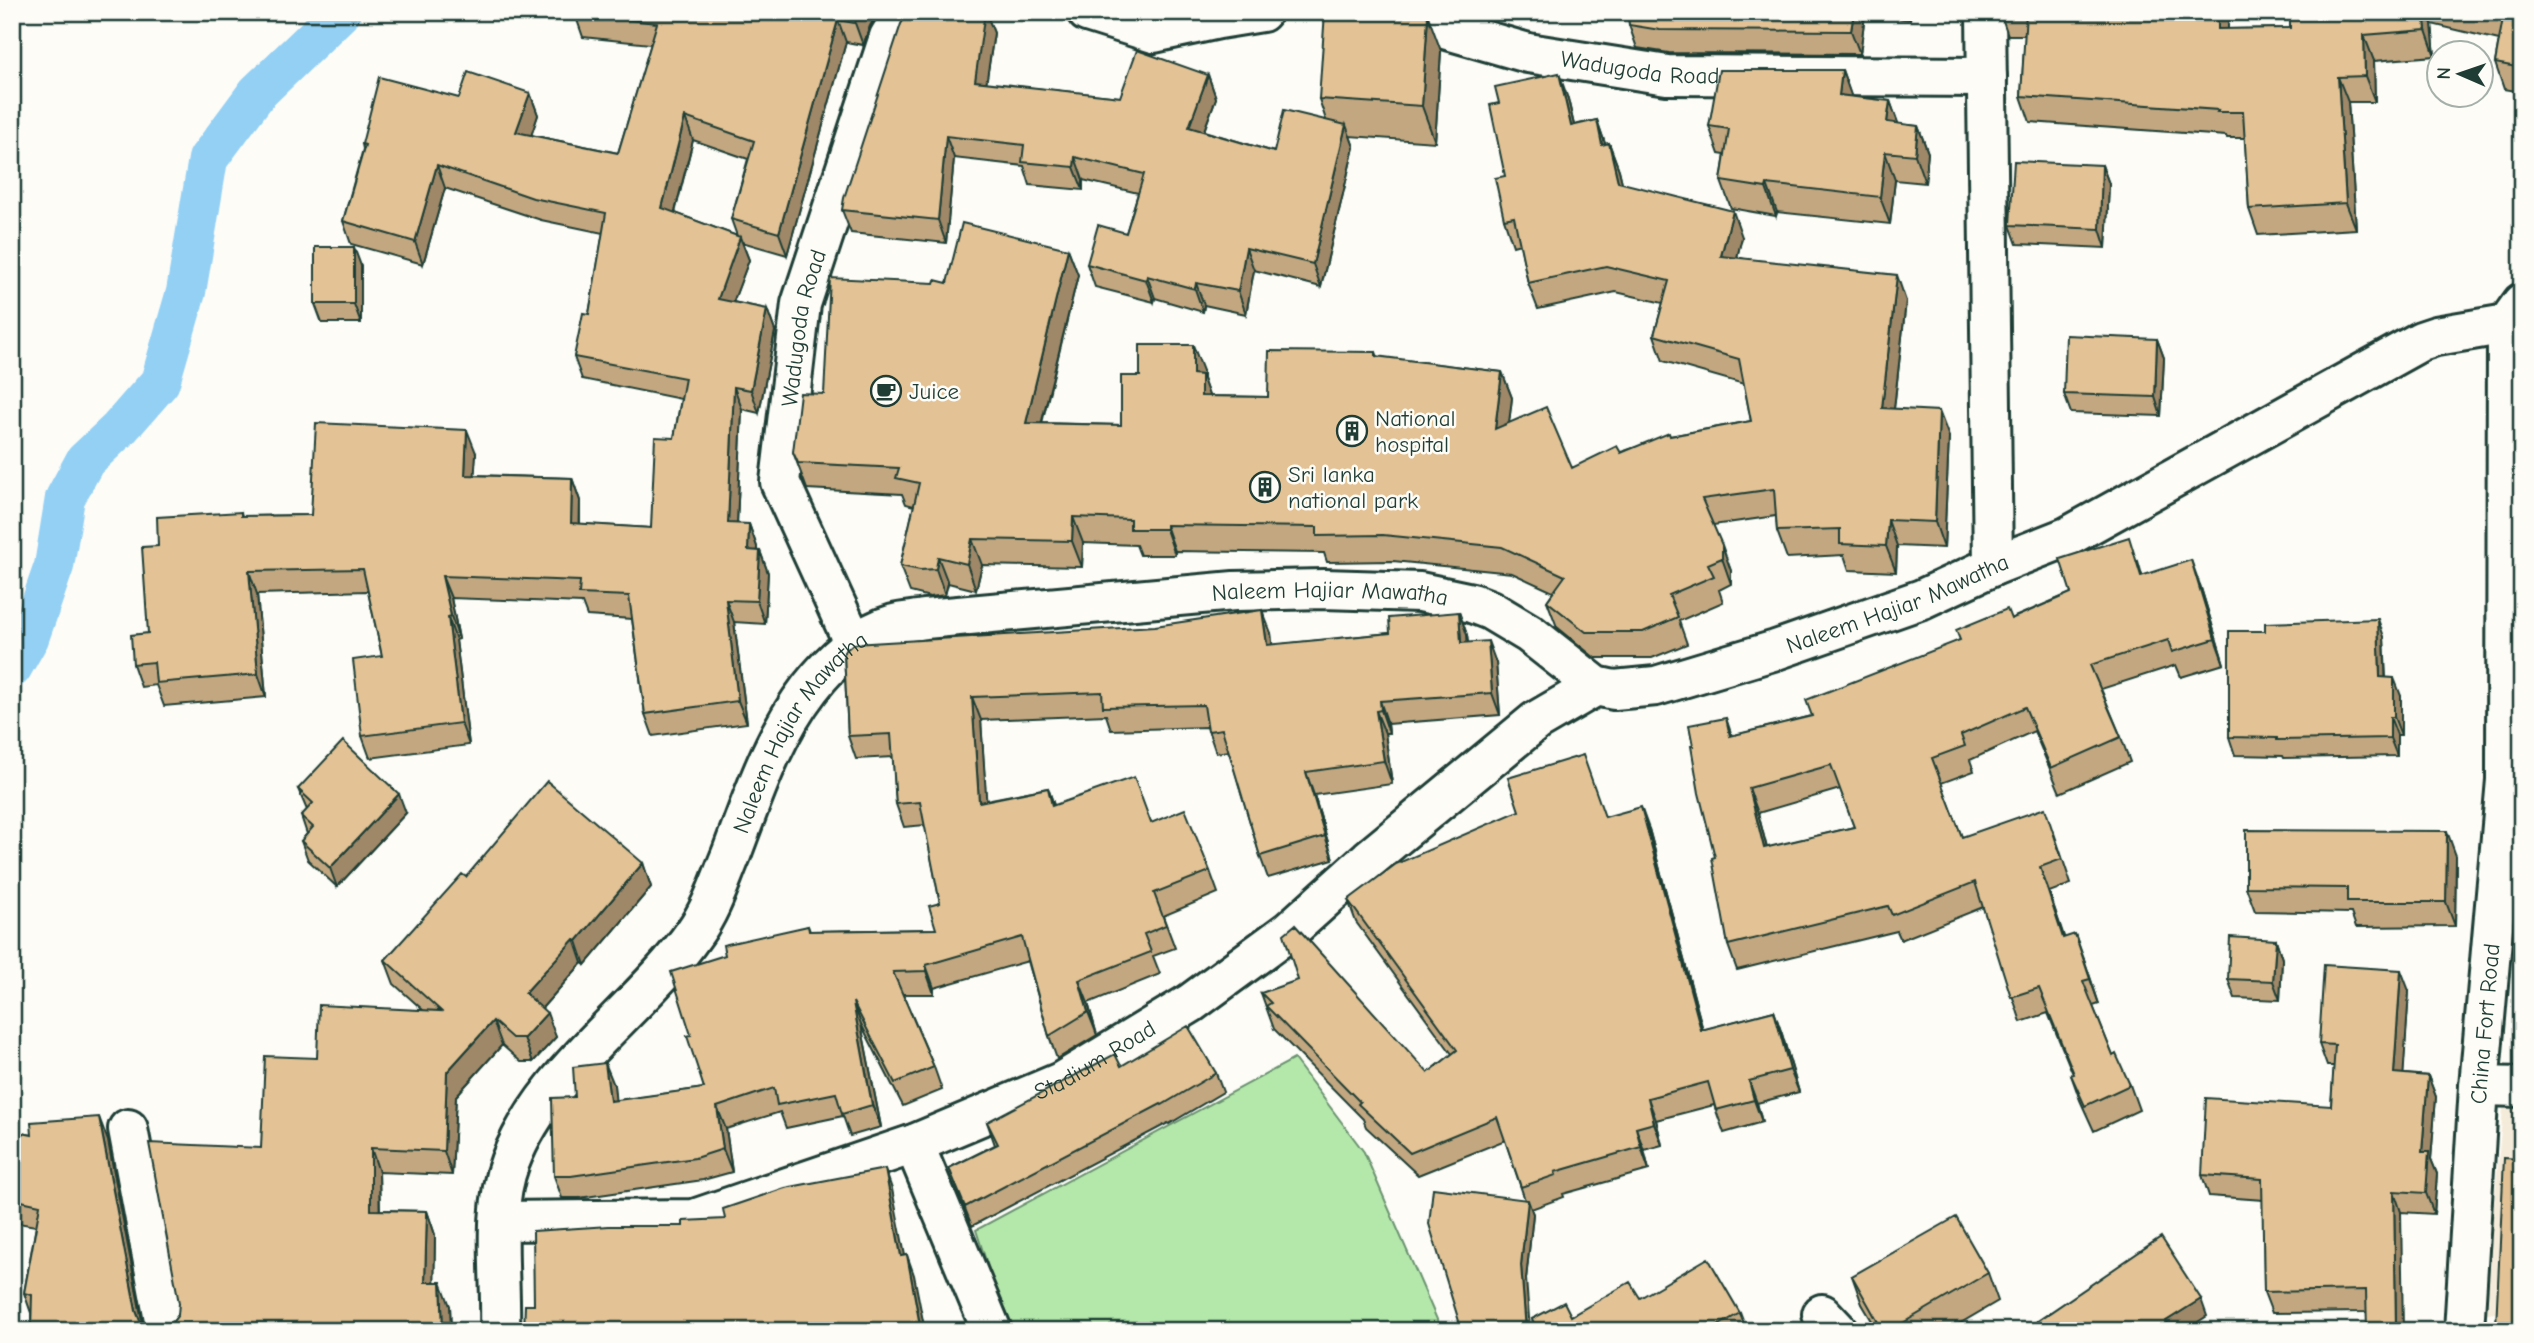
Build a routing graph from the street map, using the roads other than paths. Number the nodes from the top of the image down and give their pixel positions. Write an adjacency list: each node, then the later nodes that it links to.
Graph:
1 (904, 12): 9 (street, Wadugoda Road)
2 (1087, 12): 3 (street)
3 (1262, 12)
4 (1385, 12): 6 (street, Wadugoda Road)
5 (1986, 12): 6 (street)
6 (1987, 78): 8 (street)
7 (2514, 314): 8 (street, Naleem Hajiar Mawatha); 11 (street, China Fort Road)
8 (1993, 566): 10 (street, Naleem Hajiar Mawatha)
9 (854, 644): 10 (street, Naleem Hajiar Mawatha); 15 (street, Naleem Hajiar Mawatha)
10 (1596, 686): 14 (street, Stadium Road)
11 (2479, 1086): 12 (street); 19 (street, China Fort Road)
12 (2522, 1087)
13 (128, 1129): 16 (street)
14 (914, 1144): 15 (street, Stadium Road); 18 (street)
15 (500, 1221): 17 (street, Naleem Hajiar Mawatha)
16 (166, 1331)
17 (500, 1331)
18 (992, 1331)
19 (2464, 1331)

